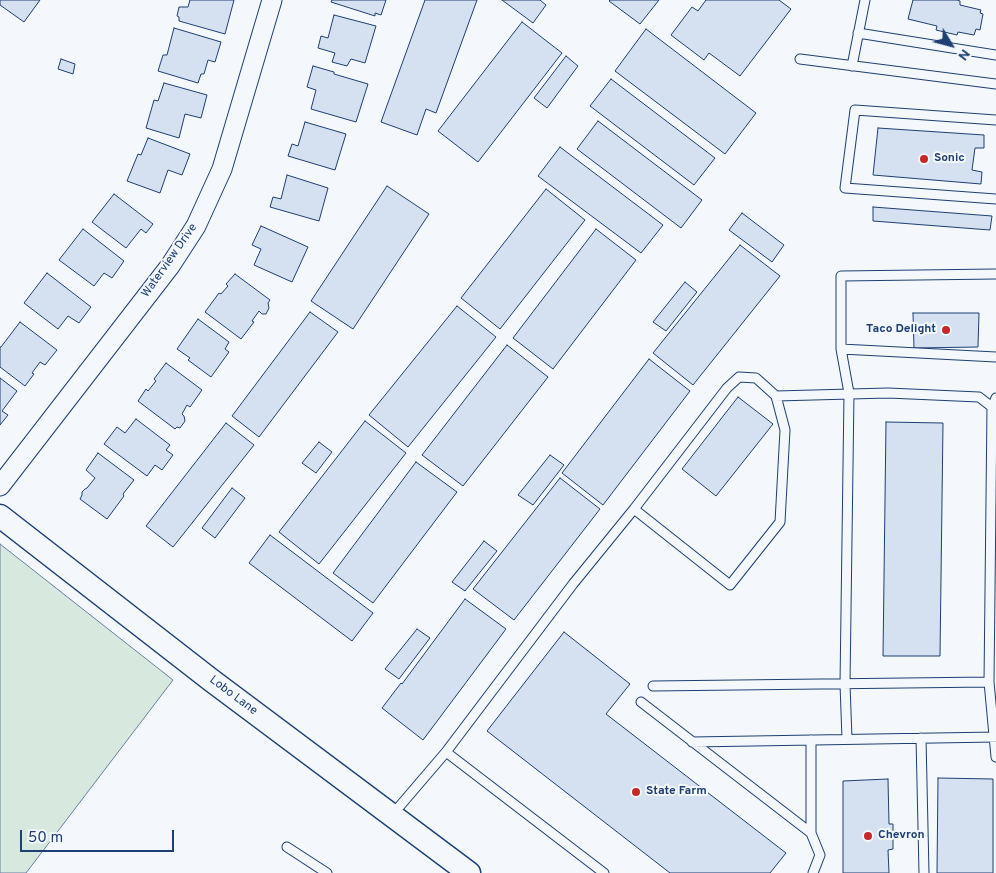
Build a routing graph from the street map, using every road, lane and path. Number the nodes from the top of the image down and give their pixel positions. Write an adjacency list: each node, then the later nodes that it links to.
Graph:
1 (272, 0): 18 (street, Waterview Drive)
2 (865, 0): 3 (lane)
3 (858, 34): 4 (lane); 6 (lane)
4 (996, 55)
5 (800, 59): 6 (lane)
6 (852, 66): 7 (lane)
7 (996, 84)
8 (996, 120): 9 (lane)
9 (996, 199)
10 (996, 274): 11 (lane)
11 (841, 349): 12 (lane); 13 (lane)
12 (996, 357)
13 (849, 394): 14 (lane); 16 (lane); 22 (lane)
14 (776, 396): 19 (lane); 19 (lane)
15 (996, 398): 16 (lane)
16 (992, 407): 17 (lane)
17 (994, 459): 21 (lane)
18 (0, 486)
19 (634, 509): 30 (lane)
20 (0, 516): 32 (street, Lobo Lane)
21 (989, 682): 22 (lane); 25 (lane)
22 (845, 684): 23 (lane); 27 (lane)
23 (653, 686)
24 (641, 702): 29 (lane)
25 (995, 737): 26 (lane); 31 (lane)
26 (921, 738): 27 (lane); 39 (lane)
27 (847, 739): 28 (lane)
28 (810, 740): 29 (lane); 33 (lane)
29 (692, 742): 33 (lane)
30 (446, 752): 32 (lane); 37 (lane)
31 (996, 757)
32 (392, 815): 36 (street, Lobo Lane)
33 (811, 833): 38 (lane)
34 (287, 847): 35 (lane)
35 (327, 873)
36 (469, 873)
37 (604, 873)
38 (813, 873)
39 (924, 873)

